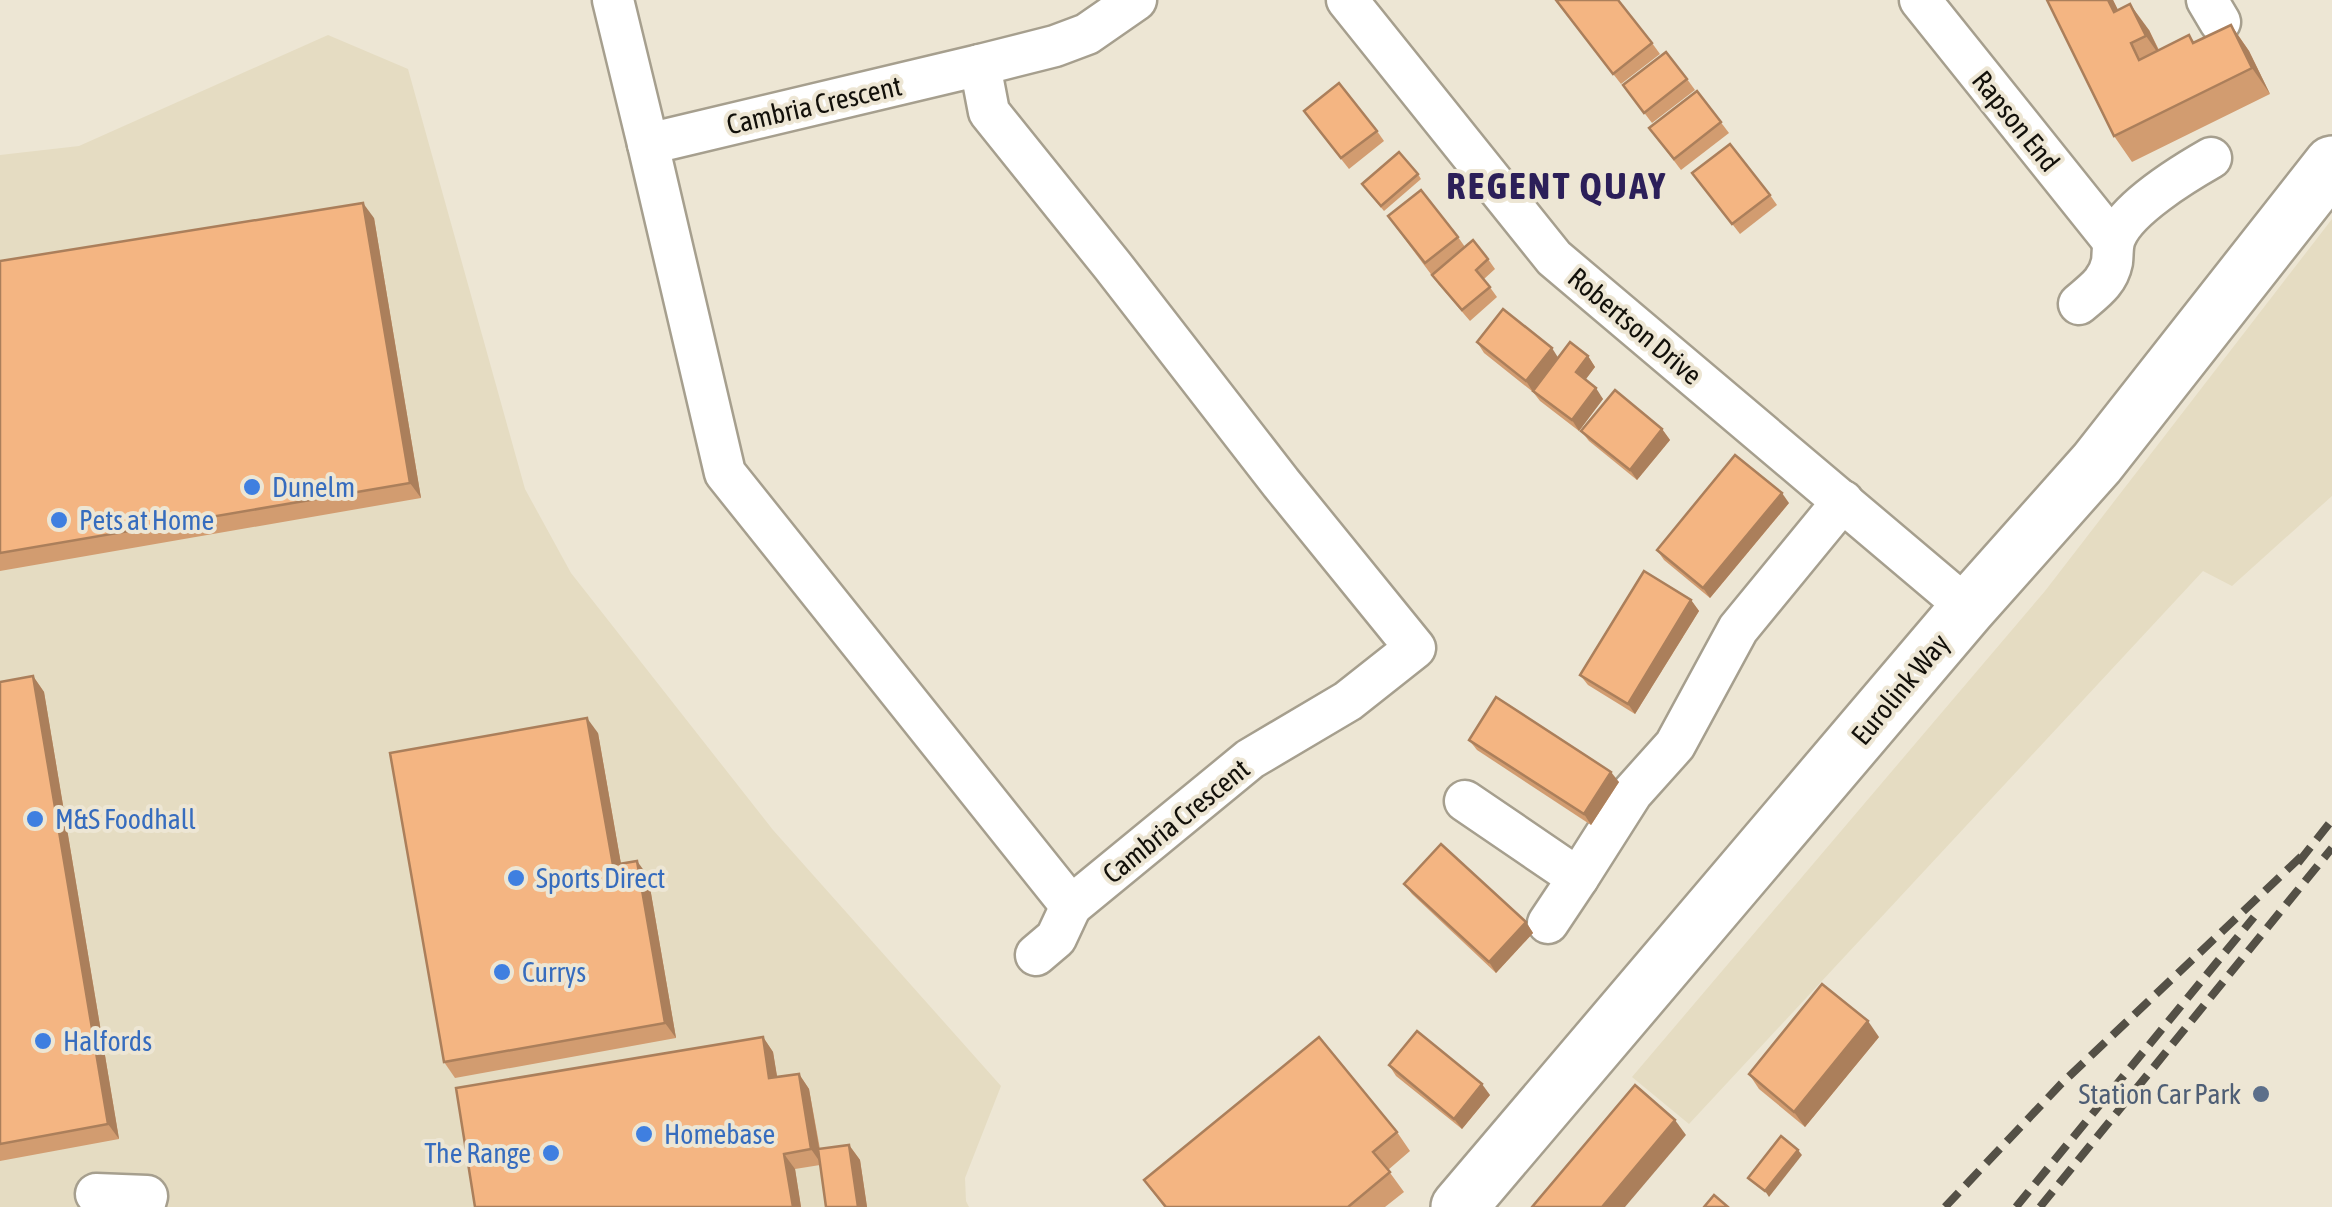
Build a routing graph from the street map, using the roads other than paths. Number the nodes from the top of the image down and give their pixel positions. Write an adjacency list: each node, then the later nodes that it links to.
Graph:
1 (613, 0): 6 (street)
2 (1136, 0): 5 (street, Cambria Crescent)
3 (1346, 0): 11 (street, Robertson Drive)
4 (1934, 5): 9 (street, Rapson End)
5 (980, 65): 6 (street, Cambria Crescent); 15 (street, Cambria Crescent)
6 (648, 144): 15 (street)
7 (2211, 158): 9 (street)
8 (2332, 164): 12 (main road, Eurolink Way)
9 (2113, 241): 10 (street)
10 (2079, 304)
11 (1843, 501): 12 (street, Robertson Drive); 14 (street)
12 (1968, 608): 20 (main road, Eurolink Way)
13 (1465, 802): 14 (street)
14 (1578, 878): 16 (street)
15 (1072, 906): 17 (street)
16 (1548, 923)
17 (1036, 955)
18 (96, 1194): 19 (street)
19 (144, 1207)
20 (1459, 1207)

